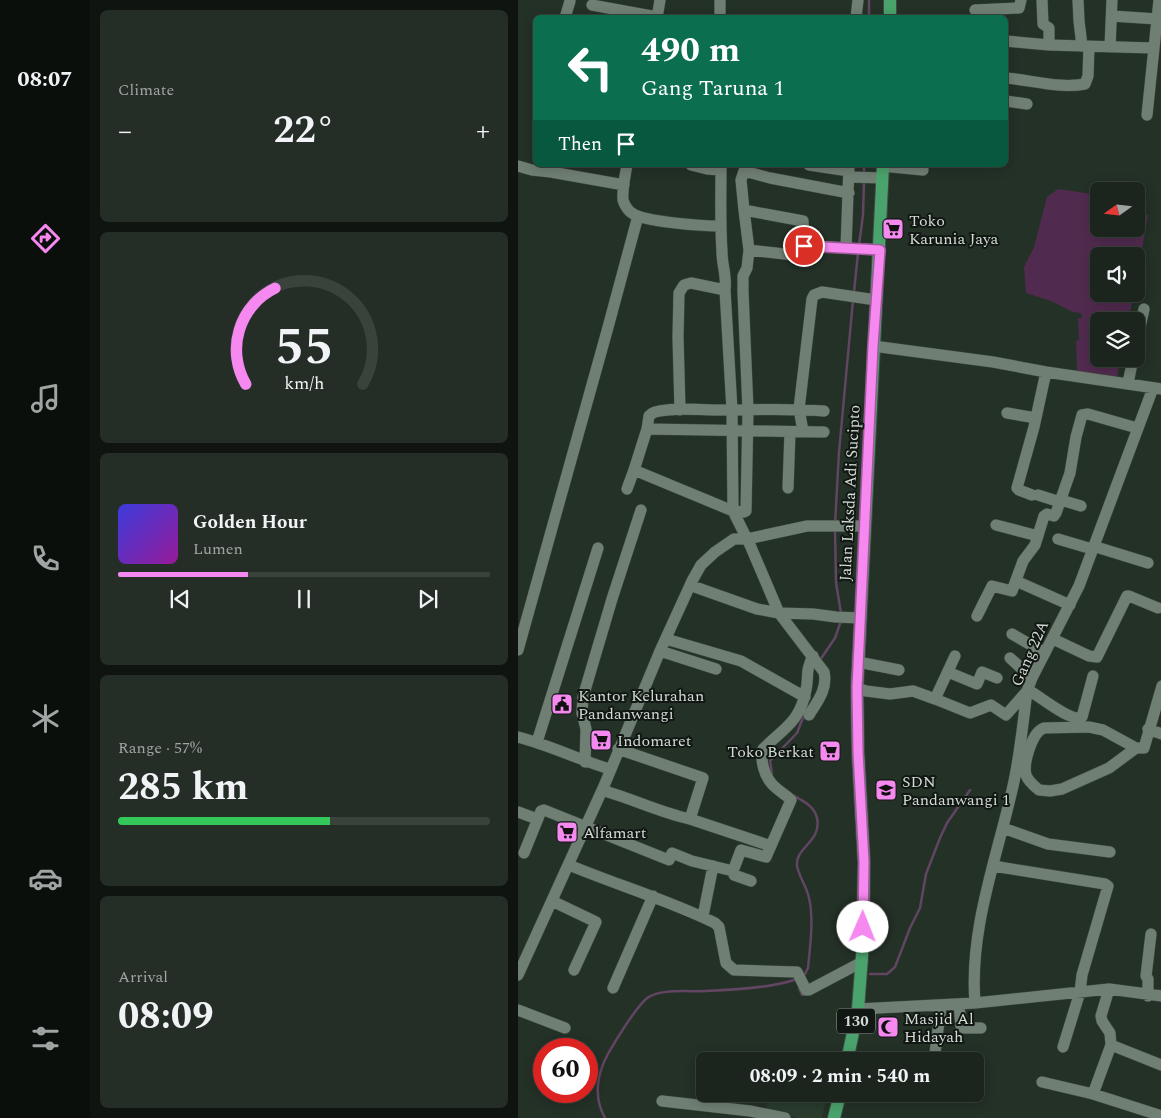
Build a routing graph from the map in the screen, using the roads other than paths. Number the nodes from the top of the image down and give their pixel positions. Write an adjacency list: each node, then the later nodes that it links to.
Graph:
1 (660, 0): 16 (street)
2 (720, 0): 17 (street)
3 (858, 0): 18 (street)
4 (890, 0): 19 (main road)
5 (1021, 0): 13 (street)
6 (1042, 0): 23 (street)
7 (1078, 0): 24 (street)
8 (1112, 0): 20 (street)
9 (570, 1): 14 (street)
10 (1160, 4): 21 (street)
11 (592, 5): 15 (street)
12 (975, 10): 13 (street)
13 (994, 14)
14 (566, 15)
15 (646, 15)
16 (657, 15)
17 (720, 15)
18 (856, 15)
19 (890, 15)
20 (1112, 16): 21 (street); 25 (street)
21 (1157, 19): 26 (street)
22 (1008, 41): 23 (street)
23 (1049, 45): 24 (street)
24 (1086, 46): 25 (street); 27 (street)
25 (1110, 47): 26 (street)
26 (1153, 48): 30 (street)
27 (1008, 78)
28 (1008, 101): 29 (street)
29 (1028, 104)
30 (1147, 115)
31 (518, 166): 39 (street)
32 (627, 167): 39 (street)
33 (699, 167): 34 (street)
34 (721, 167): 43 (street)
35 (821, 167): 37 (street)
36 (923, 170): 38 (street)
37 (851, 172): 38 (street); 40 (street)
38 (880, 172): 47 (main road, Jalan Laksda Adi Sucipto / 130)
39 (624, 185): 42 (street)
40 (849, 193): 41 (street); 45 (street)
41 (744, 210): 44 (street); 46 (street)
42 (638, 216): 43 (street); 98 (street)
43 (720, 226): 49 (street)
44 (804, 246): 45 (street); 46 (street)
45 (853, 248): 47 (street)
46 (749, 250): 48 (street)
47 (880, 250): 51 (main road, Jalan Laksda Adi Sucipto / 130)
48 (744, 276): 49 (street); 62 (street)
49 (727, 277): 50 (street)
50 (726, 290): 60 (street); 61 (street)
51 (876, 300): 54 (main road, Jalan Laksda Adi Sucipto / 130); 59 (street)
52 (1144, 309): 53 (street)
53 (1143, 312)
54 (873, 346): 56 (street); 81 (main road, Jalan Laksda Adi Sucipto / 130)
55 (1131, 367): 57 (street)
56 (1046, 372): 57 (street); 65 (street)
57 (1128, 383): 58 (street)
58 (1157, 388): 66 (street, Gang 22A)
59 (799, 409): 62 (street); 63 (street); 70 (street)
60 (680, 410): 61 (street); 67 (street)
61 (732, 410): 62 (street); 68 (street)
62 (748, 410): 69 (street)
63 (824, 411)
64 (1007, 413): 65 (street)
65 (1036, 418): 76 (street)
66 (1137, 428): 76 (street); 86 (street, Gang 22A)
67 (647, 430): 68 (street); 73 (street)
68 (732, 430): 69 (street); 79 (street)
69 (748, 430): 71 (street); 79 (street)
70 (803, 431): 71 (street); 72 (street)
71 (790, 432): 74 (street)
72 (824, 432)
73 (634, 470): 75 (street); 79 (street)
74 (788, 488)
75 (627, 489)
76 (1061, 501): 77 (street); 82 (street)
77 (1081, 506)
78 (641, 510): 122 (street)
79 (733, 511): 83 (street)
80 (996, 525): 82 (street)
81 (865, 526): 83 (street); 94 (main road, Jalan Laksda Adi Sucipto / 130)
82 (1038, 536): 88 (street)
83 (747, 539): 92 (street); 97 (street)
84 (1058, 539): 86 (street)
85 (598, 548): 119 (street)
86 (1092, 548): 87 (street); 90 (street, Gang 22A)
87 (1148, 563)
88 (1016, 581): 90 (street); 93 (street)
89 (695, 587): 92 (street)
90 (1070, 605): 96 (street, Gang 22A)
91 (1158, 608): 96 (street)
92 (779, 613): 94 (street); 102 (street)
93 (977, 616)
94 (860, 618): 104 (main road, Jalan Laksda Adi Sucipto / 130)
95 (1012, 634): 100 (street)
96 (1053, 639): 100 (street, Gang 22A)
97 (666, 640): 99 (street); 113 (street)
98 (518, 650)
99 (660, 651): 105 (street); 121 (street)
100 (1045, 652): 110 (street, Gang 22A)
101 (955, 656): 107 (street)
102 (814, 657): 113 (street); 115 (street)
103 (1010, 658): 110 (street)
104 (858, 662): 106 (street); 112 (main road, Jalan Laksda Adi Sucipto / 130)
105 (716, 668)
106 (899, 670)
107 (948, 672): 109 (street); 114 (street)
108 (1094, 676): 110 (street)
109 (997, 678)
110 (1029, 686): 114 (street); 129 (street, Gang 22A)
111 (1162, 686): 116 (street)
112 (857, 688): 114 (street); 142 (main road, Jalan Laksda Adi Sucipto / 130)
113 (805, 696): 130 (street)
114 (935, 699)
115 (808, 715)
116 (1148, 730): 117 (street); 120 (street)
117 (1162, 734)
118 (518, 737): 119 (street)
119 (538, 742): 122 (street)
120 (1136, 748): 120 (street)
121 (618, 750): 123 (street); 127 (street)
122 (585, 762): 123 (street)
123 (610, 769): 128 (street)
124 (608, 792): 127 (street)
125 (518, 812): 126 (street)
126 (537, 819): 128 (street); 132 (street)
127 (690, 819): 130 (street)
128 (586, 825): 133 (street); 134 (street)
129 (1003, 828): 131 (street); 135 (street, Gang 22A)
130 (770, 846): 136 (street)
131 (1110, 852)
132 (524, 853)
133 (569, 865): 138 (street); 139 (street)
134 (712, 866): 136 (street); 140 (street)
135 (993, 866): 147 (street); 150 (street, Gang 22A)
136 (733, 871): 137 (street)
137 (751, 881)
138 (653, 896): 140 (street); 145 (street)
139 (552, 901): 143 (street); 144 (street)
140 (702, 916): 142 (street)
141 (1151, 934): 148 (street)
142 (862, 962): 153 (main road, Jalan Laksda Adi Sucipto / 130)
143 (574, 970)
144 (518, 975)
145 (613, 988)
146 (1109, 989): 147 (street); 148 (street); 157 (street)
147 (1080, 992): 150 (street); 158 (street)
148 (1148, 996): 149 (street)
149 (1162, 996)
150 (975, 1003): 151 (street)
151 (959, 1004): 152 (street); 156 (street)
152 (941, 1006): 153 (street); 160 (street)
153 (858, 1009): 159 (main road, Jalan Laksda Adi Sucipto / 130)
154 (518, 1010): 155 (street)
155 (565, 1028)
156 (980, 1028)
157 (1111, 1045): 161 (street); 163 (street)
158 (1064, 1048)
159 (850, 1052)
160 (935, 1052)
161 (1161, 1065)
162 (1042, 1082): 163 (street)
163 (1093, 1094): 166 (street)
164 (662, 1101): 167 (street)
165 (838, 1102): 168 (main road)
166 (1162, 1116)
167 (785, 1118)
168 (834, 1118)

